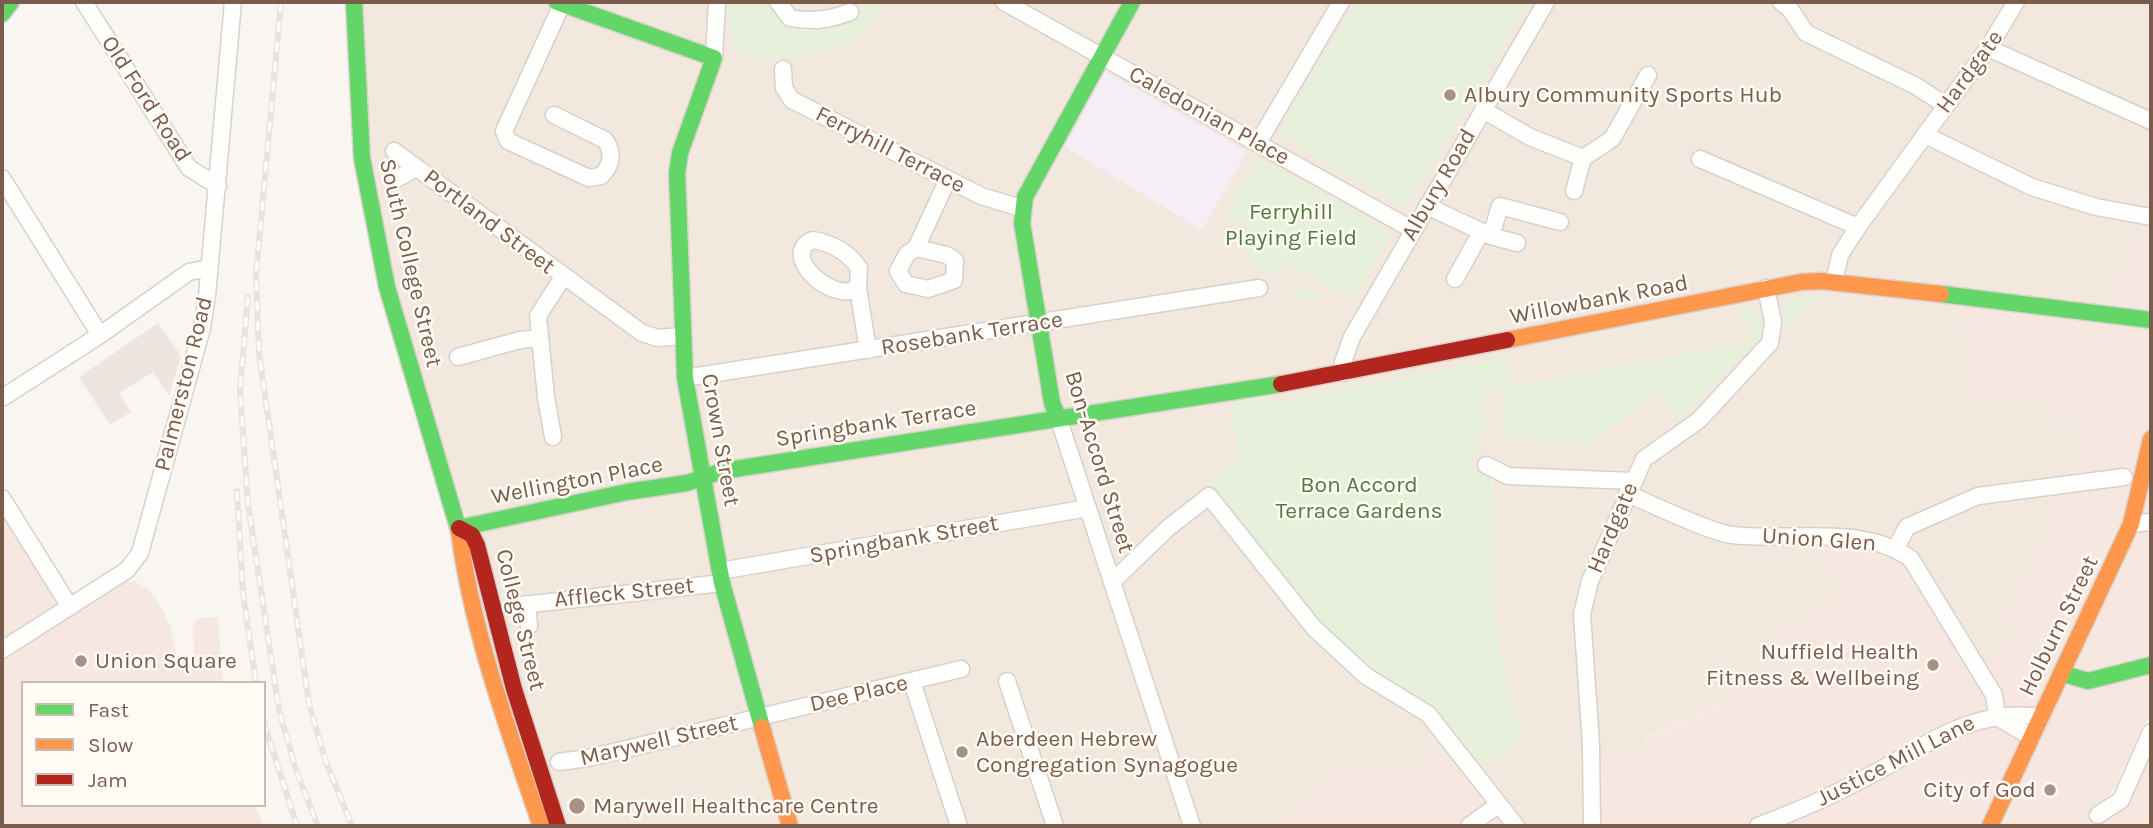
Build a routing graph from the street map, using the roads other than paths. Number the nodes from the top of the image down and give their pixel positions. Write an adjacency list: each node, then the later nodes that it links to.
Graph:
1 (11, 2): 15 (street)
2 (84, 2): 34 (street, Old Ford Road)
3 (233, 2): 34 (street, Palmerston Road)
4 (354, 2): 72 (street, South College Street)
5 (716, 2): 18 (street)
6 (778, 2): 14 (street)
7 (1004, 2): 17 (street, Caledonian Place)
8 (1132, 2): 17 (street)
9 (1341, 2): 26 (street)
10 (1546, 2): 22 (street, Albury Road)
11 (1780, 2): 21 (street)
12 (2016, 2): 16 (street, Hardgate)
13 (560, 3): 18 (street); 23 (street)
14 (850, 12)
15 (2, 14)
16 (1988, 48): 21 (street, Hardgate); 24 (street)
17 (1102, 56): 26 (street, Caledonian Place); 37 (street)
18 (714, 58): 54 (street, Crown Street)
19 (783, 69): 33 (street, Ferryhill Terrace)
20 (1648, 75): 28 (street)
21 (1945, 105): 25 (street, Hardgate)
22 (1483, 110): 28 (street); 36 (street, Albury Road)
23 (554, 115)
24 (2151, 121)
25 (1925, 135): 38 (street); 40 (street, Hardgate)
26 (1258, 143): 41 (street, Caledonian Place)
27 (394, 151): 30 (street, Portland Street)
28 (1583, 158): 35 (street)
29 (1700, 159): 40 (street)
30 (416, 168): 32 (street, Portland Street); 46 (street, Portland Street)
31 (2, 178): 53 (street)
32 (398, 178)
33 (948, 179): 37 (street, Ferryhill Terrace); 44 (street)
34 (218, 186): 45 (street, Palmerston Road)
35 (1574, 191)
36 (1427, 206): 41 (street, Albury Road); 42 (street)
37 (1021, 208): 61 (street, Bon-Accord Street, bridge)
38 (2151, 217)
39 (1560, 222): 42 (street)
40 (1858, 227): 48 (street, Hardgate)
41 (1413, 230): 58 (street, Albury Road)
42 (1485, 235): 43 (street); 47 (street)
43 (1517, 243)
44 (916, 248)
45 (209, 268): 53 (street); 76 (street, Palmerston Road)
46 (563, 277): 54 (street, Portland Street); 55 (street, Portland Street)
47 (1455, 279)
48 (1834, 282): 51 (street, Willowbank Road); 52 (street, Willowbank Road)
49 (858, 288): 56 (street)
50 (1259, 288): 56 (street, Rosebank Terrace)
51 (1766, 288): 58 (street, Willowbank Road); 67 (street, Hardgate)
52 (2151, 320)
53 (100, 335): 60 (street)
54 (681, 336): 59 (street, Crown Street)
55 (540, 338): 57 (street); 62 (street, Portland Street)
56 (869, 350): 59 (street, Rosebank Terrace)
57 (458, 357)
58 (1344, 373): 61 (street, Willowbank Road)
59 (685, 378): 65 (street, Crown Street)
60 (2, 398)
61 (1058, 417): 65 (street, Springbank Terrace); 69 (street, Bon-Accord Street)
62 (553, 437)
63 (2151, 439): 71 (street, Holburn Street)
64 (1486, 465): 67 (street, Union Glen)
65 (703, 477): 72 (street, Wellington Place); 74 (street, Crown Street)
66 (2124, 477): 73 (street, Union Glen)
67 (1630, 487): 73 (street, Union Glen); 100 (street, Hardgate)
68 (2, 498): 76 (street)
69 (1088, 508): 74 (street, Springbank Street); 75 (street, Bon-Accord Street)
70 (2151, 522): 71 (street)
71 (2132, 524): 81 (street, Holburn Street)
72 (459, 528): 92 (street, College Street); 93 (street, College Street)
73 (1896, 548): 84 (street)
74 (721, 577): 77 (street, Affleck Street); 86 (street, Crown Street)
75 (1112, 582): 90 (street); 97 (street, Bon-Accord Street)
76 (70, 607): 78 (street, Palmerston Road)
77 (529, 626)
78 (2, 650)
79 (2151, 665): 81 (street)
80 (961, 669): 83 (street, Dee Place)
81 (2061, 673): 85 (street, Holburn Street)
82 (1007, 681): 96 (street)
83 (912, 682): 86 (street, Dee Place); 95 (street)
84 (1997, 717): 85 (street, Justice Mill Lane); 88 (street, Justice Mill Lane); 101 (street, Justice Mill Lane)
85 (2041, 717): 88 (street, Holburn Street)
86 (758, 718): 89 (street, Marywell Street); 94 (street, Crown Street)
87 (2151, 732): 91 (street)
88 (2031, 737): 102 (street, Holburn Street)
89 (559, 762)
90 (1498, 805): 98 (street); 99 (street)
91 (2098, 815)
92 (541, 826)
93 (558, 826)
94 (790, 826)
95 (959, 826)
96 (1055, 826)
97 (1192, 826)
98 (1469, 826)
99 (1516, 826)
100 (1592, 826)
101 (1758, 826)
102 (1990, 826)

